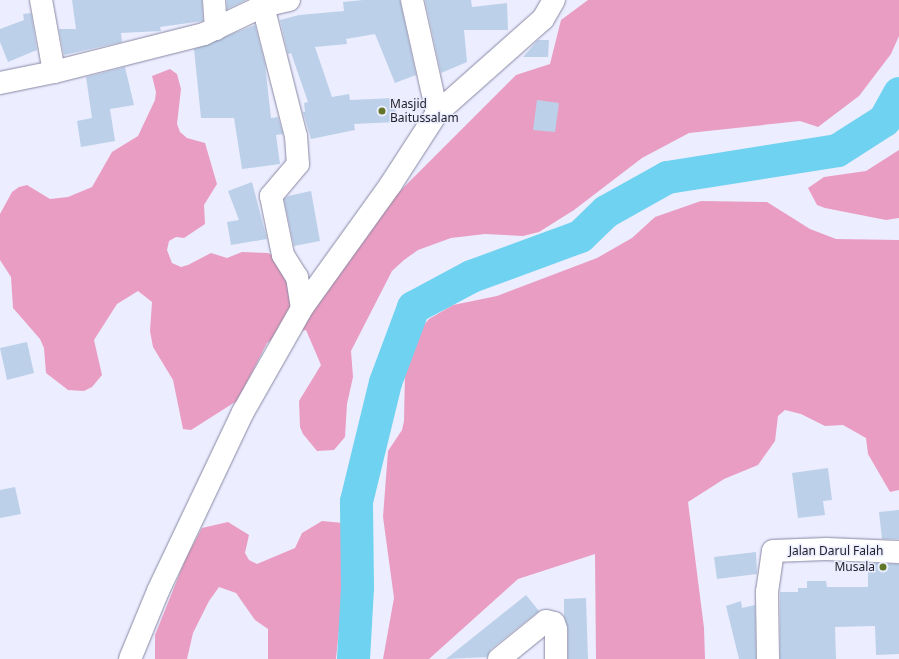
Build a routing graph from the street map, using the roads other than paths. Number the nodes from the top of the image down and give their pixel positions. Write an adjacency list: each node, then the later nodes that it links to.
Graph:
1 (41, 0): 8 (street)
2 (214, 0): 7 (street)
3 (289, 0): 6 (street)
4 (412, 0): 10 (street)
5 (554, 0): 10 (street)
6 (262, 6): 7 (street); 11 (street)
7 (216, 29): 8 (street)
8 (54, 72): 9 (street)
9 (0, 83)
10 (437, 113): 11 (street)
11 (302, 308): 13 (street)
12 (899, 552): 16 (street, Jalan Darul Falah)
13 (130, 659)
14 (499, 659): 15 (street)
15 (556, 659)
16 (768, 659)

